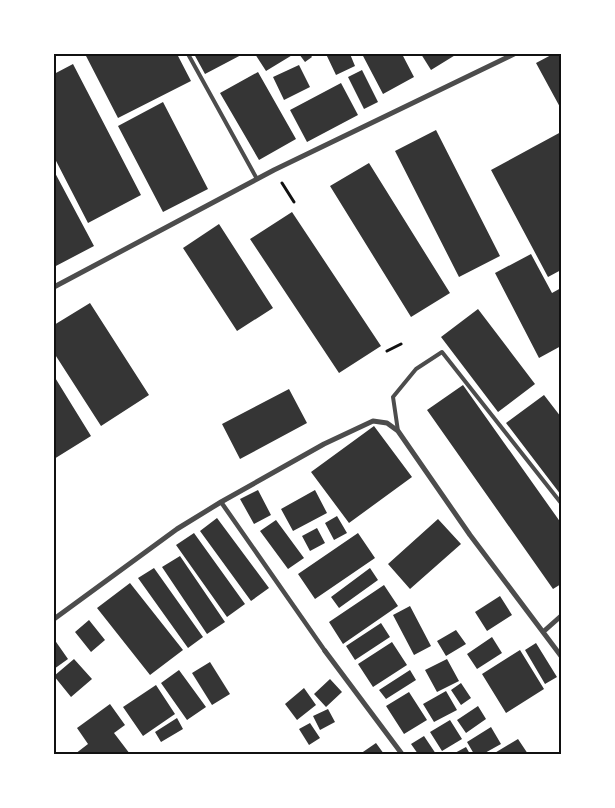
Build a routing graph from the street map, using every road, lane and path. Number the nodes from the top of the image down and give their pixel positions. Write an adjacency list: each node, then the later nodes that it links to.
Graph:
1 (188, 54): 3 (lane)
2 (514, 54): 3 (street)
3 (257, 179): 6 (street)
4 (288, 192): 5 (path)
5 (294, 202)
6 (54, 287)
7 (401, 344): 8 (path)
8 (387, 351)
9 (398, 431): 10 (street); 11 (lane); 14 (street)
10 (221, 502): 13 (street); 15 (street)
11 (561, 503)
12 (561, 616): 14 (street)
13 (54, 619)
14 (543, 632): 16 (street)
15 (325, 651): 17 (street)
16 (561, 656)
17 (402, 754)

